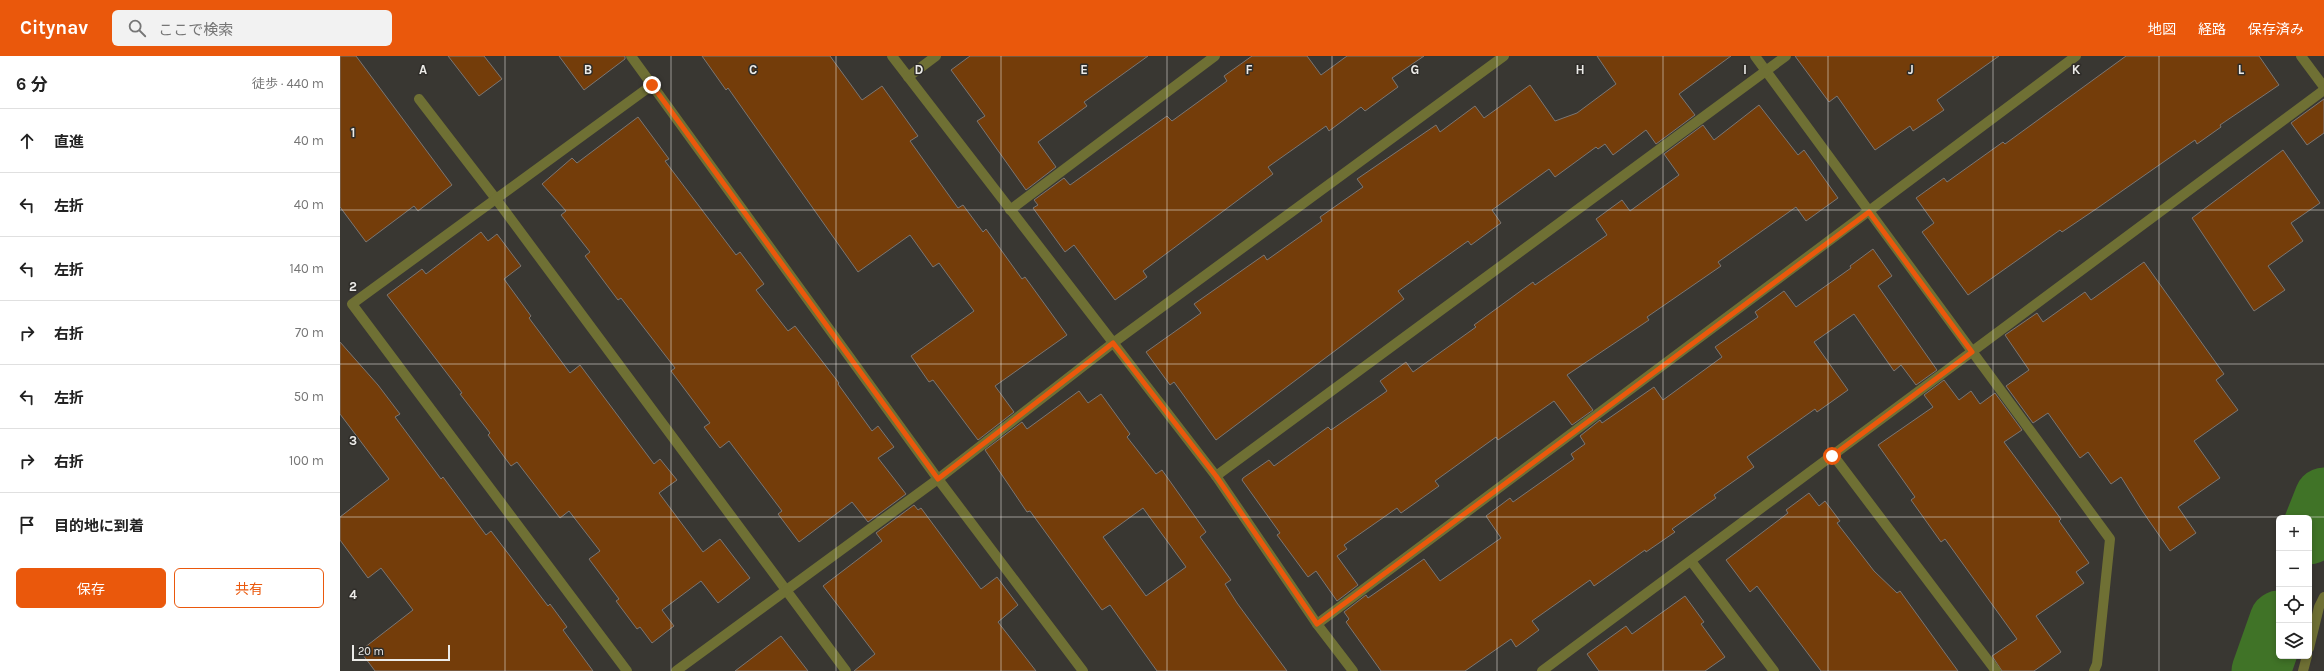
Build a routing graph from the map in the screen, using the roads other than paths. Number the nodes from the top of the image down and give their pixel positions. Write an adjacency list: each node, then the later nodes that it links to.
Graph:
1 (631, 56): 12 (street)
2 (892, 56): 11 (street)
3 (936, 56): 11 (street)
4 (1215, 56): 17 (street)
5 (1504, 56): 19 (street)
6 (1755, 56): 10 (street)
7 (1786, 56): 10 (street)
8 (2076, 56): 18 (street)
9 (2301, 56): 13 (street)
10 (1766, 71): 18 (street); 22 (street)
11 (908, 77): 17 (street)
12 (652, 85): 16 (street); 23 (street)
13 (2324, 87)
14 (2324, 90): 20 (street)
15 (419, 99): 16 (street)
16 (496, 199): 25 (street); 31 (street)
17 (1010, 210): 19 (street)
18 (1869, 212): 20 (street); 27 (street)
19 (1113, 343): 22 (street); 23 (street)
20 (1972, 352): 21 (street); 38 (street)
21 (1832, 456): 24 (street); 37 (street)
22 (1216, 476): 27 (street)
23 (938, 479): 25 (street); 34 (street)
24 (1691, 561): 30 (street); 36 (street)
25 (787, 590): 32 (street); 33 (street)
26 (2324, 597): 28 (street)
27 (1317, 624): 35 (street)
28 (2312, 636)
29 (2306, 659): 39 (street)
30 (1547, 670)
31 (627, 671)
32 (676, 671)
33 (846, 671)
34 (1082, 671)
35 (1353, 671)
36 (1774, 671)
37 (1996, 671)
38 (2094, 671)
39 (2303, 671)

